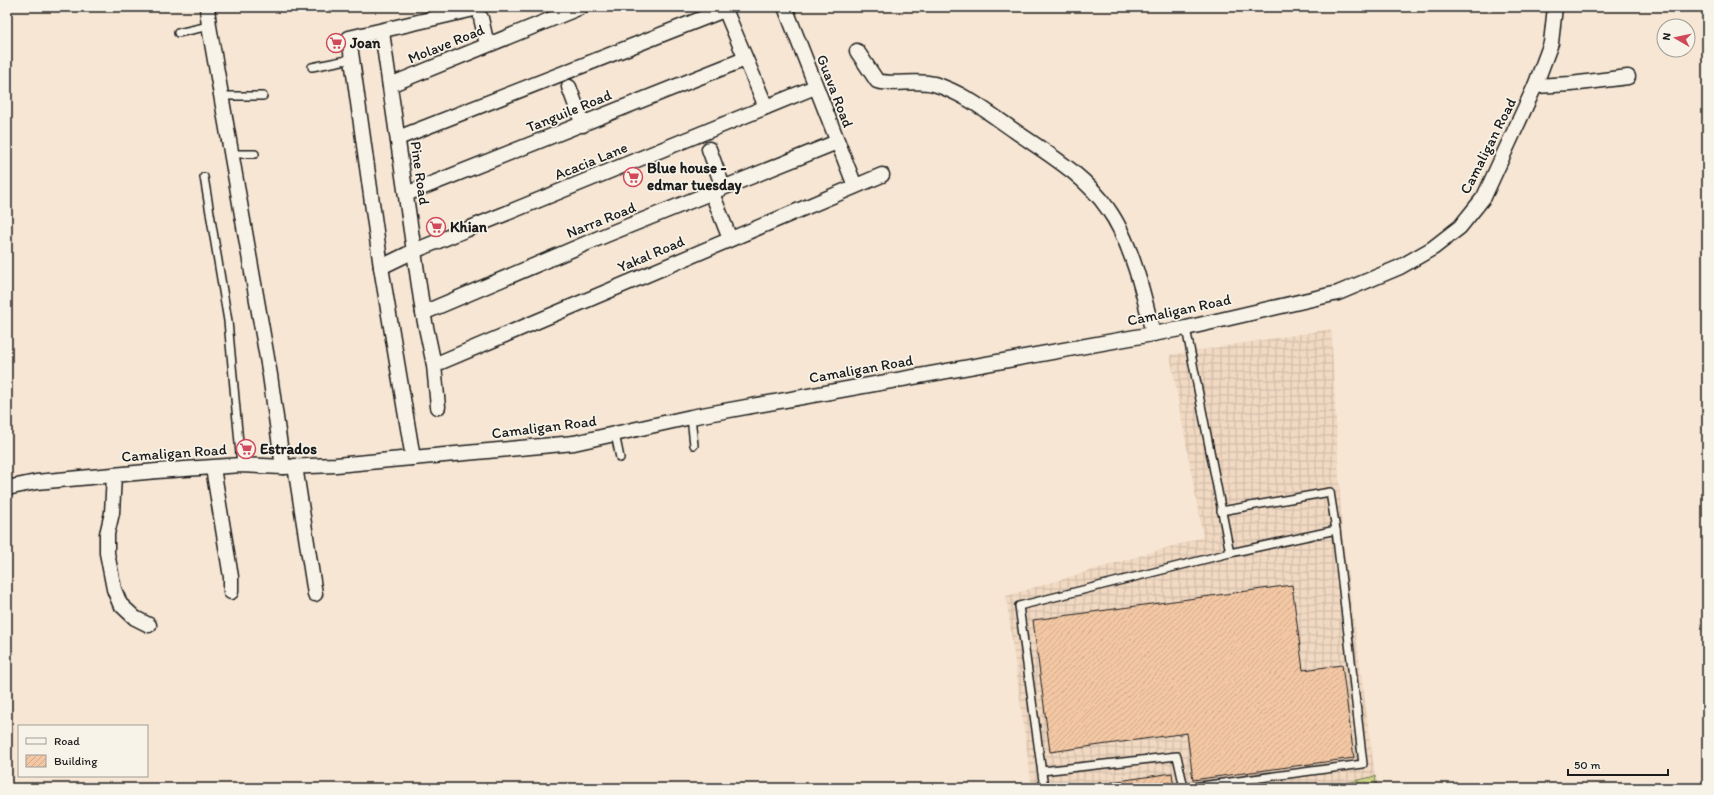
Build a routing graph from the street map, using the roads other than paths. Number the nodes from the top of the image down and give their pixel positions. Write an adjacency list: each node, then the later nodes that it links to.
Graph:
1 (207, 7): 7 (street)
2 (581, 7): 6 (street, Molave Road)
3 (785, 7): 19 (street, Guava Road)
4 (1555, 7): 17 (street, Camaligan Road)
5 (724, 8): 13 (street); 24 (street)
6 (558, 12): 10 (street, Molave Road)
7 (209, 26): 8 (lane); 20 (street)
8 (178, 33)
9 (383, 39): 16 (street, Pine Road)
10 (487, 45): 12 (street); 16 (street, Molave Road)
11 (857, 51): 39 (street)
12 (352, 59): 14 (lane); 36 (street)
13 (745, 59): 22 (street); 23 (street, Tanguile Road)
14 (312, 67)
15 (1628, 77): 17 (street)
16 (390, 85): 24 (street, Pine Road)
17 (1535, 86): 38 (street, Camaligan Road)
18 (568, 87): 23 (street)
19 (815, 87): 22 (street, Acacia Lane); 25 (street, Guava Road)
20 (222, 96): 21 (lane); 27 (street)
21 (263, 96)
22 (766, 107): 35 (street, Acacia Lane)
23 (583, 125): 33 (street, Tanguile Road)
24 (398, 138): 33 (street, Pine Road)
25 (837, 142): 31 (street, Guava Road); 32 (street, Narra Road)
26 (709, 149): 32 (street)
27 (232, 154): 28 (lane); 48 (street)
28 (255, 154)
29 (882, 175): 31 (street, Yakal Road)
30 (204, 177): 47 (lane)
31 (855, 186): 34 (street, Yakal Road)
32 (717, 190): 34 (street); 37 (street, Narra Road)
33 (406, 194): 35 (street, Pine Road)
34 (730, 239): 40 (street, Yakal Road)
35 (414, 251): 36 (street, Acacia Lane); 37 (street, Pine Road)
36 (381, 267): 45 (street)
37 (423, 313): 40 (street, Pine Road)
38 (1186, 328): 39 (street, Camaligan Road); 52 (lane)
39 (1153, 334): 42 (street, Camaligan Road)
40 (434, 365): 41 (street, Pine Road)
41 (438, 407)
42 (691, 417): 43 (street, Camaligan Road); 44 (lane)
43 (615, 434): 45 (street, Camaligan Road); 46 (lane)
44 (694, 445)
45 (413, 458): 48 (street, Camaligan Road)
46 (620, 458)
47 (241, 465): 48 (street, Camaligan Road); 49 (street, Camaligan Road)
48 (289, 467): 56 (street)
49 (213, 468): 50 (street, Camaligan Road); 55 (street)
50 (114, 475): 51 (street, Camaligan Road); 57 (street)
51 (7, 488)
52 (1221, 511): 53 (lane); 54 (lane)
53 (1336, 530): 54 (lane); 60 (lane)
54 (1230, 553): 58 (lane)
55 (231, 592)
56 (315, 594)
57 (149, 625)
58 (1042, 771): 59 (lane); 60 (lane)
59 (1044, 788)
60 (1185, 788)

